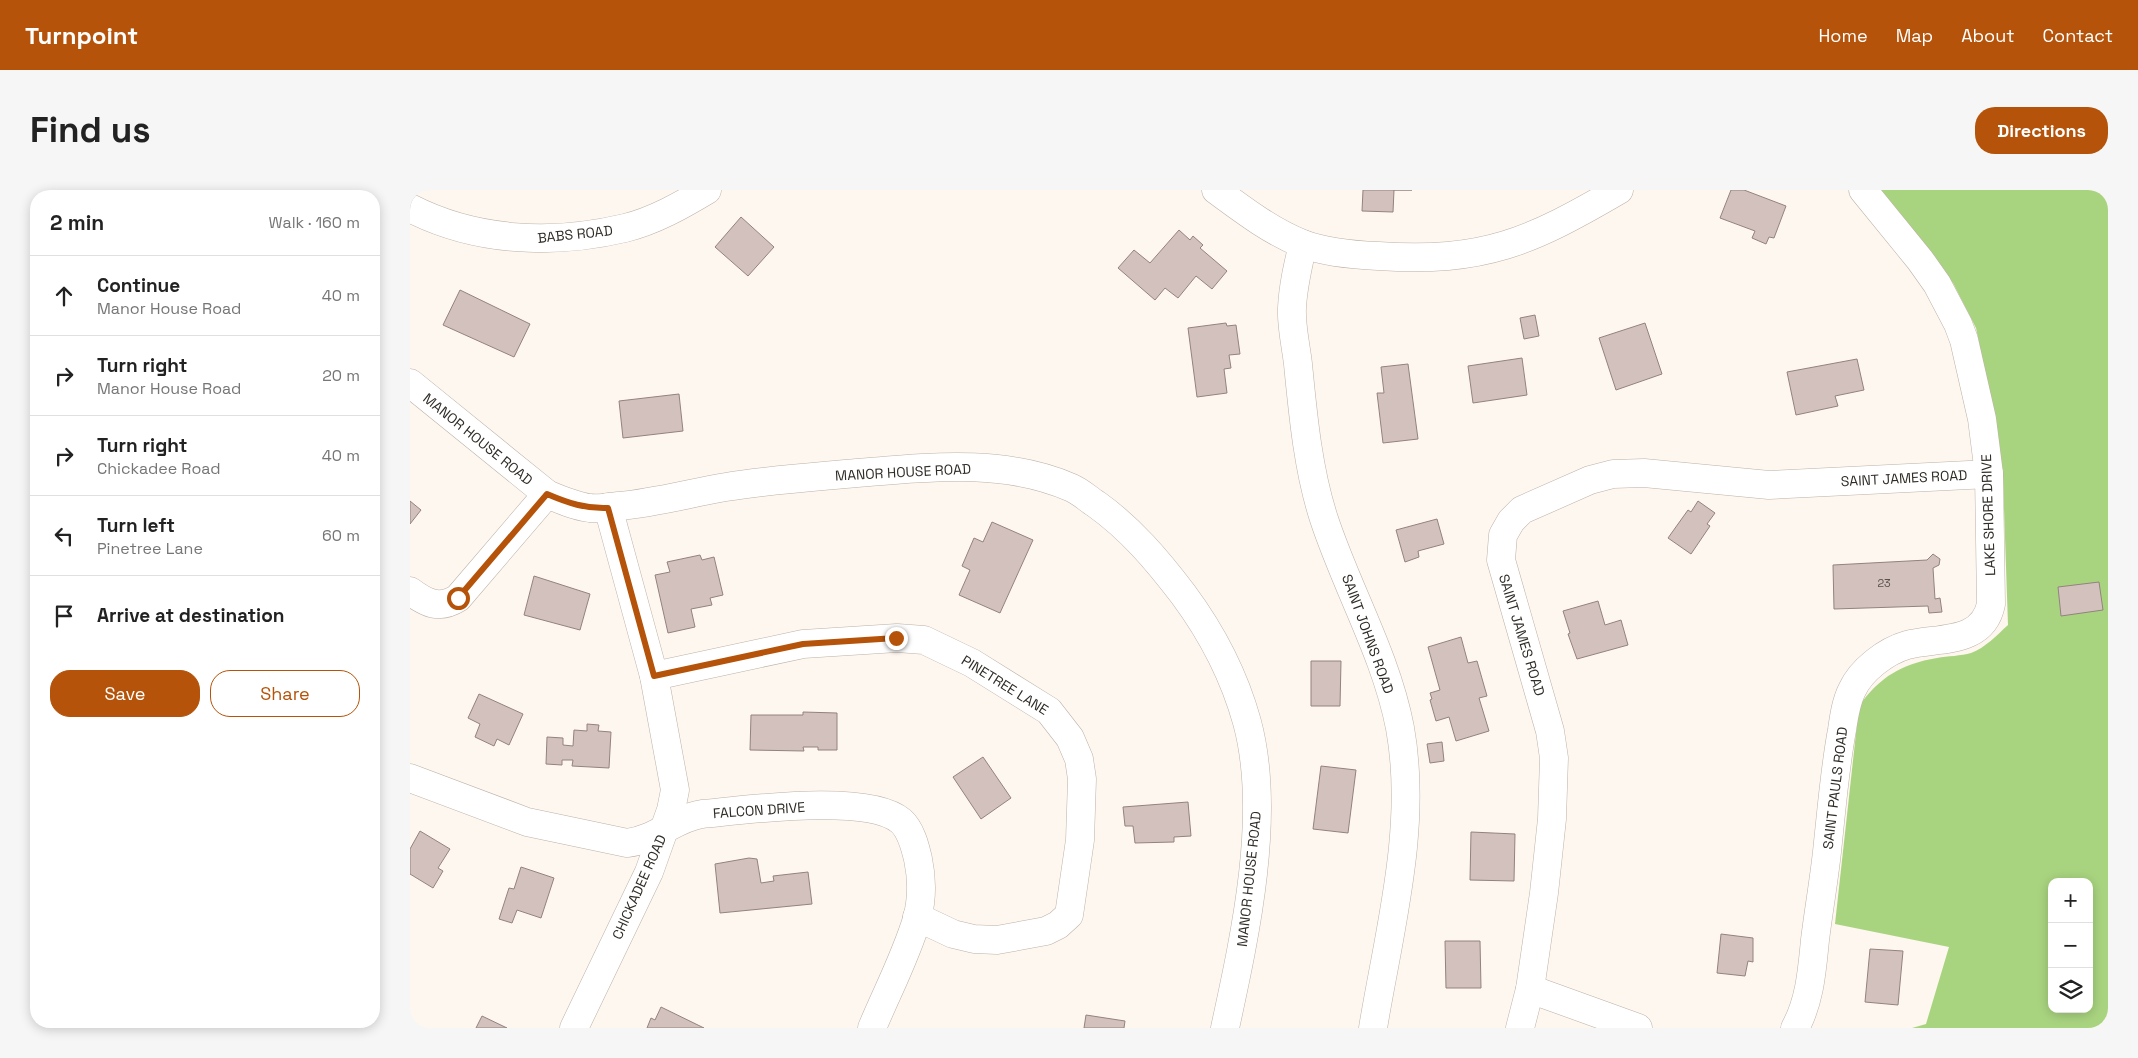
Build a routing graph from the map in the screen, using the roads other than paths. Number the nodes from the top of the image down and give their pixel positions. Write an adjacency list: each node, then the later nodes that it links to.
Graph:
1 (707, 190): 5 (street, BABS ROAD)
2 (1216, 190): 6 (street)
3 (1618, 190): 6 (street)
4 (1863, 190): 8 (street, LAKE SHORE DRIVE)
5 (410, 208)
6 (1303, 244): 21 (street, SAINT JOHNS ROAD)
7 (410, 383): 9 (street, MANOR HOUSE ROAD)
8 (1989, 474): 12 (street, LAKE SHORE DRIVE); 17 (street, SAINT JAMES ROAD)
9 (547, 494): 10 (street, MANOR HOUSE ROAD); 11 (street, MANOR HOUSE ROAD)
10 (608, 508): 13 (street, CHICKADEE ROAD); 20 (street, MANOR HOUSE ROAD)
11 (410, 591)
12 (1991, 604): 24 (street, SAINT PAULS ROAD)
13 (654, 676): 15 (street, CHICKADEE ROAD); 16 (street, PINETREE LANE)
14 (410, 778): 15 (street, FALCON DRIVE)
15 (665, 829): 16 (street, FALCON DRIVE); 18 (street, CHICKADEE ROAD)
16 (917, 917): 19 (street, FALCON DRIVE)
17 (1530, 989): 22 (street, SAINT JAMES ROAD); 23 (street)
18 (574, 1028)
19 (872, 1028)
20 (1225, 1028)
21 (1373, 1028)
22 (1520, 1028)
23 (1638, 1028)
24 (1796, 1028)

